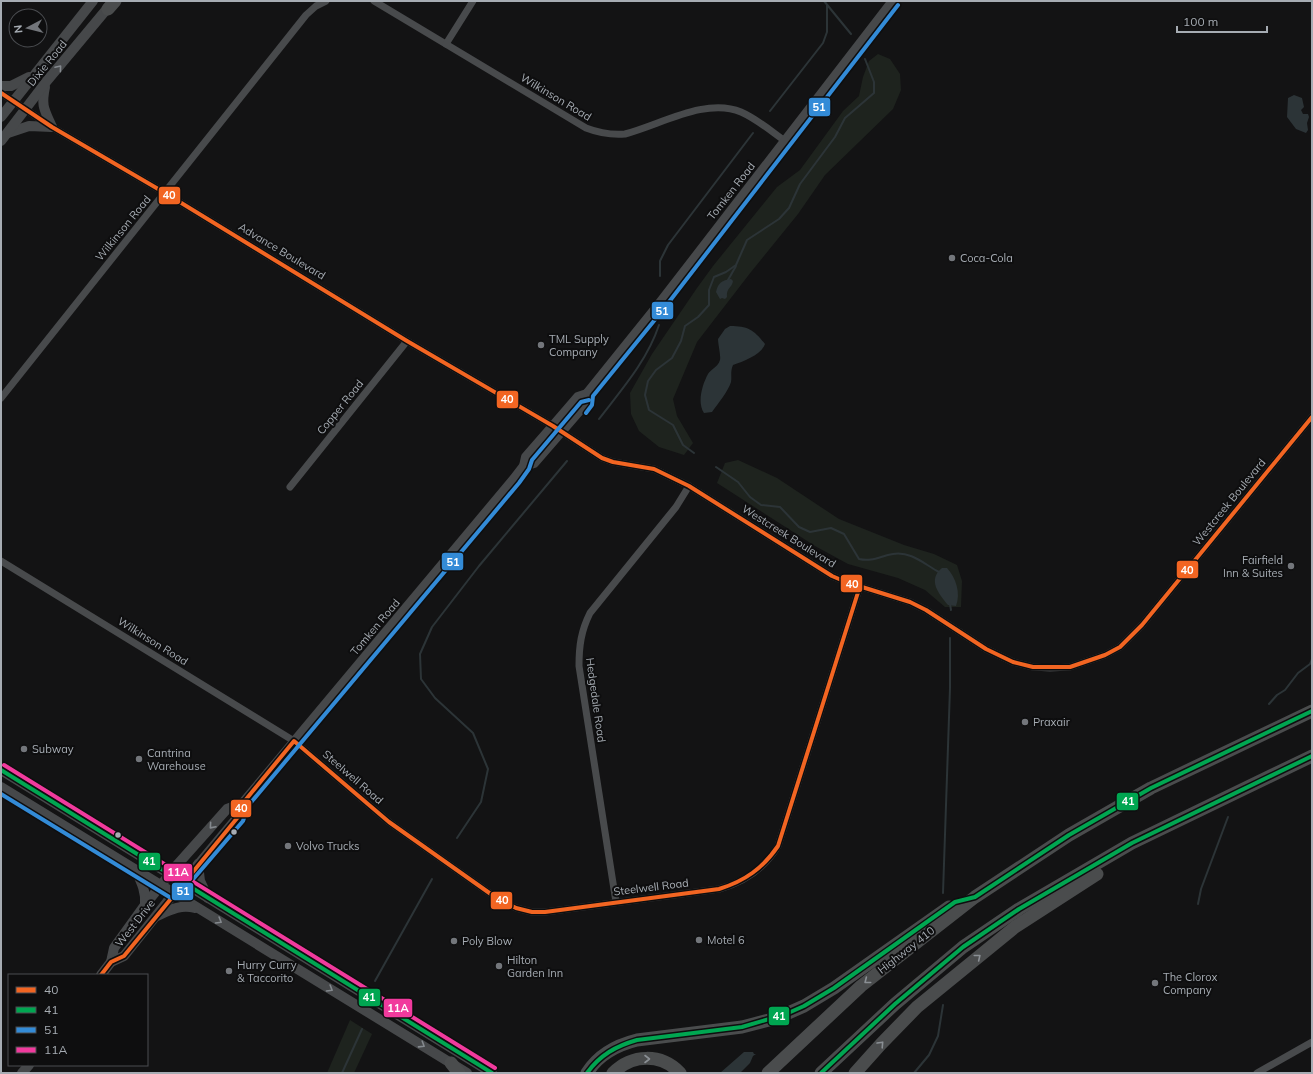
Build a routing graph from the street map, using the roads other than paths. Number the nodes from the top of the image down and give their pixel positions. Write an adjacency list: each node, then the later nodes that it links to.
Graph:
1 (93, 1): 8 (main road, Dixie Road)
2 (326, 1): 19 (street, Wilkinson Road)
3 (374, 1): 7 (street, Wilkinson Road)
4 (473, 1): 7 (street)
5 (893, 1): 18 (main road, Tomken Road)
6 (112, 4): 9 (main road, Dixie Road, one-way to 6)
7 (446, 44): 18 (street, Wilkinson Road)
8 (34, 74): 10 (main road); 12 (main road, Dixie Road)
9 (46, 82): 13 (main road, Dixie Road); 15 (main road)
10 (1, 86)
11 (1, 93): 12 (street, Advance Boulevard)
12 (13, 101): 13 (street, Advance Boulevard); 14 (main road, Dixie Road)
13 (26, 109): 15 (street, Advance Boulevard); 16 (main road, Dixie Road)
14 (1, 117)
15 (52, 126): 16 (main road); 19 (street, Advance Boulevard)
16 (8, 132): 17 (main road, Dixie Road)
17 (1, 141)
18 (785, 141): 21 (main road, Tomken Road)
19 (165, 193): 20 (street, Advance Boulevard); 22 (street, Wilkinson Road)
20 (407, 341): 24 (street, Advance Boulevard); 28 (street, Copper Road)
21 (587, 394): 24 (main road, Tomken Road); 25 (main road, Tomken Road)
22 (1, 398)
23 (1312, 417): 30 (street, Westcreek Boulevard)
24 (552, 426): 25 (street, Westcreek Boulevard); 26 (main road, Tomken Road)
25 (562, 431): 26 (main road, Tomken Road); 27 (street, Westcreek Boulevard)
26 (524, 466): 32 (main road, Tomken Road)
27 (689, 486): 30 (street, Westcreek Boulevard); 46 (street, Hedgedale Road)
28 (290, 487)
29 (1, 561): 32 (street, Wilkinson Road)
30 (860, 586): 46 (street, Steelwell Road)
31 (1312, 711): 44 (highway, Highway 410)
32 (294, 741): 36 (main road, Tomken Road); 46 (street, Steelwell Road)
33 (1312, 756): 37 (highway)
34 (1, 770): 40 (main road)
35 (1, 788): 39 (main road)
36 (243, 803): 38 (main road, Tomken Road); 40 (main road, Tomken Road, one-way to 40)
37 (1132, 843): 60 (highway); 61 (highway, one-way to 37)
38 (198, 864): 41 (main road, Tomken Road); 45 (main road)
39 (136, 871): 42 (main road); 47 (main road)
40 (170, 874): 41 (main road); 42 (main road, Tomken Road)
41 (184, 883): 43 (main road, Tomken Road); 45 (main road)
42 (161, 885): 43 (main road); 47 (main road, West Drive)
43 (174, 893): 48 (main road); 49 (main road, West Drive)
44 (975, 897): 56 (highway); 59 (highway, Highway 410, one-way to 59)
45 (208, 898): 55 (main road)
46 (616, 902)
47 (145, 905): 50 (main road, West Drive)
48 (201, 910): 49 (main road); 53 (main road, one-way to 53)
49 (155, 917): 50 (main road, West Drive)
50 (111, 962): 51 (main road, West Drive)
51 (102, 974)
52 (1312, 1042): 62 (street)
53 (455, 1068): 54 (main road)
54 (467, 1073)
55 (492, 1073)
56 (587, 1073)
57 (613, 1073): 58 (highway, one-way to 58)
58 (680, 1073)
59 (768, 1073)
60 (821, 1073)
61 (856, 1073)
62 (1257, 1073)

